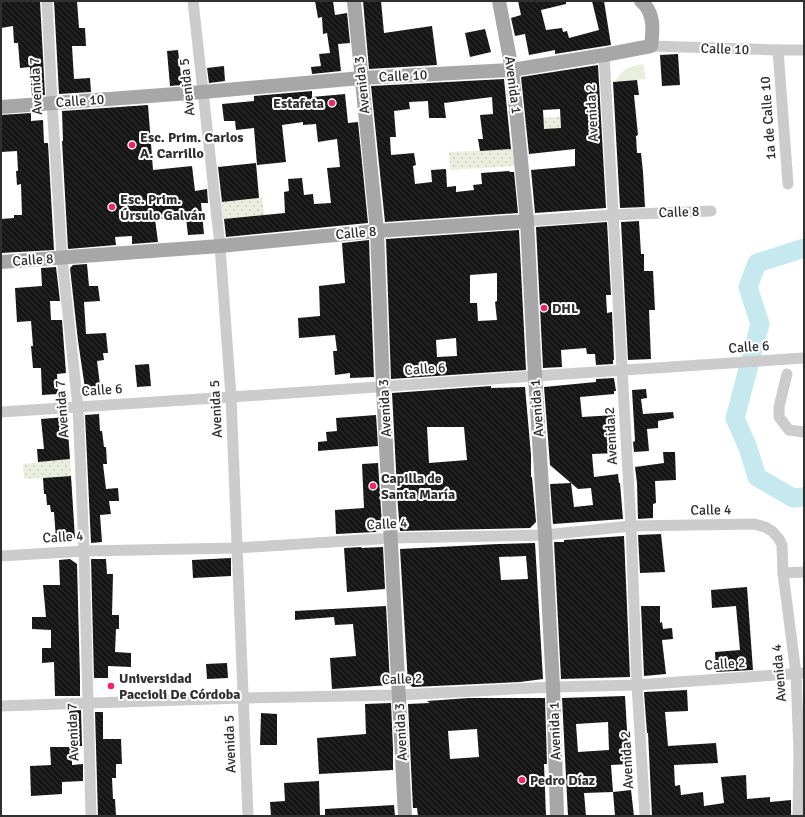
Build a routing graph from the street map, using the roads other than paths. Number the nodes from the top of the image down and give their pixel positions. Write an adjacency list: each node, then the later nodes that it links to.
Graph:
1 (47, 1): 13 (street, Avenida 7)
2 (193, 1): 12 (street, Avenida 5)
3 (354, 1): 11 (main road, Avenida 3)
4 (499, 1): 10 (main road, Avenida 1)
5 (641, 1): 6 (main road)
6 (651, 46): 7 (street, Calle 10); 9 (main road, Calle 10)
7 (778, 50): 8 (street, Calle 10); 15 (street, 1a de Calle 10)
8 (804, 50)
9 (604, 55): 10 (main road, Calle 10); 17 (street, Avenida 2)
10 (512, 70): 11 (main road, Calle 10); 18 (main road, Avenida 1)
11 (361, 78): 12 (main road, Calle 10); 19 (main road, Avenida 3)
12 (203, 92): 13 (main road, Calle 10); 20 (street, Avenida 5)
13 (52, 103): 14 (main road, Calle 10); 21 (street, Avenida 7)
14 (1, 107)
15 (788, 184)
16 (711, 211): 17 (street, Calle 8)
17 (613, 215): 18 (street, Calle 8); 24 (street, Avenida 2)
18 (527, 221): 19 (main road, Calle 8); 26 (main road, Avenida 1)
19 (377, 231): 20 (main road, Calle 8); 27 (main road, Avenida 3)
20 (220, 246): 21 (main road, Calle 8); 28 (street, Avenida 5)
21 (62, 258): 22 (main road, Calle 8); 29 (street, Avenida 7)
22 (1, 262)
23 (804, 358): 24 (street, Calle 6)
24 (623, 370): 26 (street, Calle 6); 32 (street, Avenida 2)
25 (787, 374): 31 (street)
26 (535, 376): 27 (street, Calle 6); 34 (main road, Avenida 1)
27 (383, 387): 28 (street, Calle 6); 35 (main road, Avenida 3)
28 (231, 397): 29 (street, Calle 6); 36 (street, Avenida 5)
29 (78, 407): 30 (street, Calle 6); 37 (street, Avenida 7)
30 (1, 412)
31 (804, 432)
32 (631, 526): 33 (street, Calle 4); 34 (street, Calle 4); 42 (street, Avenida 2)
33 (772, 531): 40 (street, Avenida 4)
34 (545, 535): 35 (street, Calle 4); 43 (main road, Avenida 1)
35 (392, 538): 36 (street, Calle 4); 44 (main road, Avenida 3)
36 (237, 548): 37 (street, Calle 4); 45 (street, Avenida 5)
37 (84, 551): 38 (street, Calle 4); 46 (street, Avenida 7)
38 (1, 556)
39 (804, 572): 40 (street)
40 (782, 573): 41 (street, Avenida 4)
41 (800, 674): 42 (street, Calle 2); 53 (street, Avenida 4)
42 (637, 685): 43 (street, Calle 2); 52 (street, Avenida 2)
43 (554, 687): 44 (street, Calle 2); 51 (main road, Avenida 1)
44 (399, 695): 45 (street, Calle 2); 50 (main road, Avenida 3)
45 (244, 698): 46 (street, Calle 2); 49 (street, Avenida 5)
46 (88, 703): 47 (street, Calle 2); 48 (street, Avenida 7)
47 (1, 706)
48 (91, 816)
49 (248, 816)
50 (405, 816)
51 (557, 816)
52 (645, 816)
53 (798, 816)

